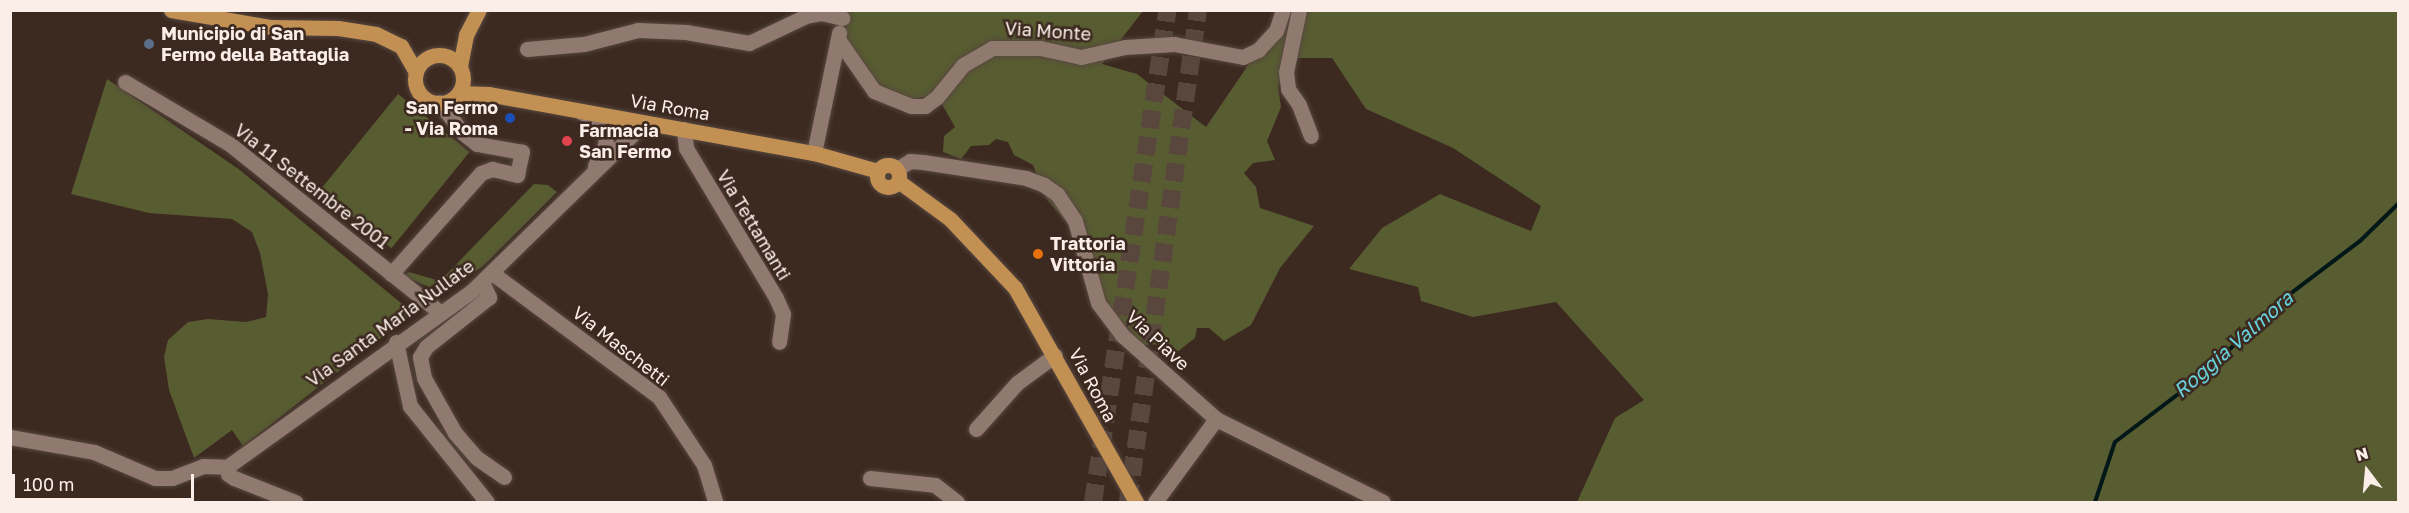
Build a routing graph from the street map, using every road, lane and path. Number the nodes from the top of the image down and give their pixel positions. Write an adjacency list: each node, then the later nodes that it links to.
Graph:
1 (171, 10): 11 (main road)
2 (479, 10): 6 (main road)
3 (1283, 10): 7 (street, Via Monte)
4 (1299, 10): 19 (street)
5 (842, 14): 7 (street); 8 (street)
6 (466, 35): 9 (main road); 10 (main road)
7 (838, 39): 20 (street)
8 (527, 49)
9 (439, 55): 10 (main road); 11 (main road)
10 (461, 71): 13 (main road); 14 (main road, Via Roma)
11 (416, 72): 15 (main road)
12 (125, 82): 23 (street, Via 11 Settembre 2001)
13 (459, 93): 14 (main road, Via Roma); 15 (main road)
14 (488, 94): 16 (main road, Via Roma)
15 (439, 102): 23 (street)
16 (575, 109): 17 (main road, Via Roma); 21 (street, Via Santa Maria Nullate)
17 (644, 123): 18 (main road, Via Roma); 21 (street, Via Santa Maria Nullate)
18 (684, 129): 20 (main road, Via Roma); 27 (street, Via Tettamanti)
19 (1311, 136)
20 (813, 153): 22 (main road, Via Roma)
21 (591, 172): 24 (street, Via Santa Maria Nullate)
22 (897, 175): 28 (main road, Via Roma); 29 (street, Via Piave)
23 (391, 274): 25 (street, Via 11 Settembre 2001)
24 (487, 277): 25 (street, Via Santa Maria Nullate); 33 (street); 37 (street, Via Maschetti)
25 (438, 311): 26 (street, Via Santa Maria Nullate)
26 (396, 342): 32 (street, Via Santa Maria Nullate); 36 (street)
27 (779, 342)
28 (1055, 355): 30 (street); 39 (main road, Via Roma)
29 (1216, 419): 40 (street); 41 (street, Via Piave)
30 (976, 429)
31 (10, 437): 32 (street)
32 (227, 467): 35 (street)
33 (504, 477)
34 (870, 478): 38 (street)
35 (295, 502)
36 (487, 502)
37 (715, 502)
38 (957, 502)
39 (1136, 502)
40 (1155, 502)
41 (1383, 502)

